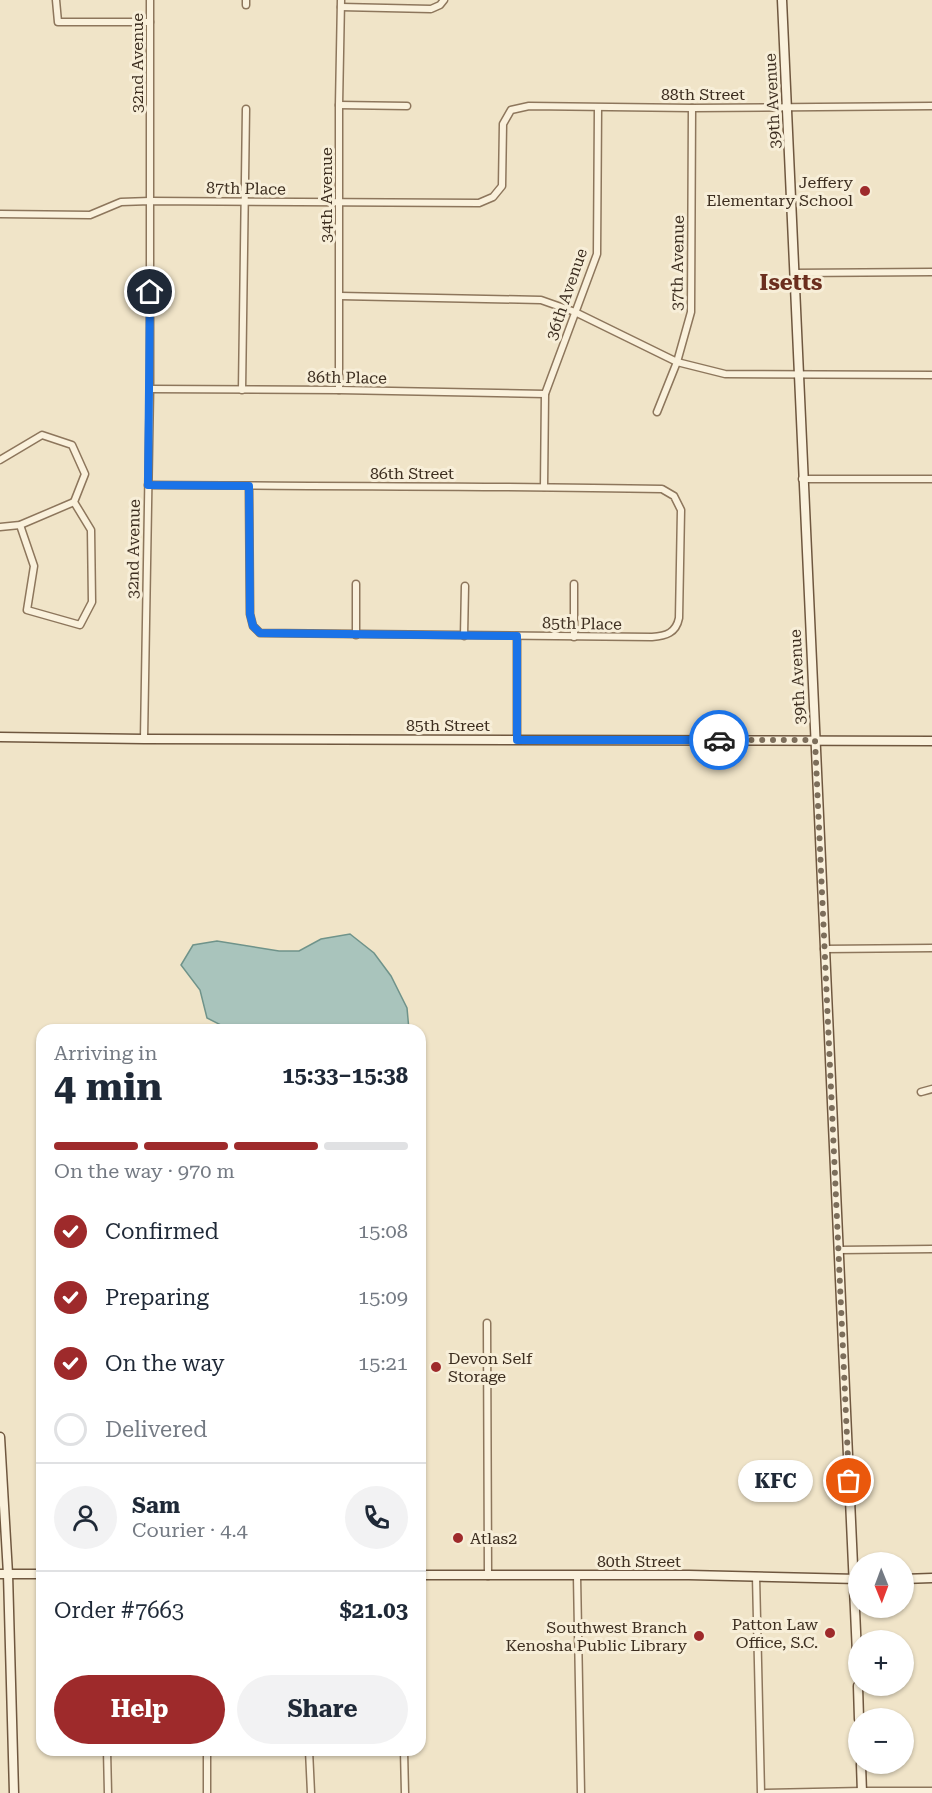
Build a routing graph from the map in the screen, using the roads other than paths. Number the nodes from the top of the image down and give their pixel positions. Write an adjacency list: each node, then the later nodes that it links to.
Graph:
1 (56, 0): 6 (street)
2 (150, 0): 6 (street, 32nd Avenue)
3 (782, 0): 10 (street, 39th Avenue)
4 (442, 3): 5 (street)
5 (341, 4): 7 (street, 34th Avenue)
6 (150, 22): 15 (street, 32nd Avenue)
7 (339, 105): 8 (street); 17 (street, 34th Avenue)
8 (407, 106)
9 (932, 106): 10 (street, 88th Street)
10 (787, 107): 12 (street, 88th Street); 20 (street, 39th Avenue)
11 (598, 108): 12 (street, 88th Street); 14 (street, 88th Street); 22 (street, 36th Avenue)
12 (692, 108): 23 (street, 37th Avenue)
13 (246, 110): 16 (street)
14 (494, 197): 17 (street, 87th Place)
15 (150, 201): 16 (street, 87th Place); 18 (street, 87th Place); 26 (street, 32nd Avenue)
16 (244, 201): 17 (street, 87th Place); 27 (street)
17 (340, 203): 21 (street, 34th Avenue)
18 (0, 214)
19 (932, 272): 20 (street)
20 (794, 273): 24 (street, 39th Avenue)
21 (340, 296): 22 (street); 28 (street, 34th Avenue)
22 (575, 312): 23 (street); 29 (street, 36th Avenue)
23 (678, 362): 24 (street); 30 (street, 37th Avenue)
24 (798, 374): 25 (street); 32 (street, 39th Avenue)
25 (932, 375)
26 (150, 389): 27 (street, 86th Place); 34 (street, 32nd Avenue)
27 (243, 390): 28 (street, 86th Place)
28 (339, 390): 29 (street, 86th Place)
29 (544, 394): 36 (street, 36th Avenue)
30 (657, 412)
31 (0, 460): 37 (street)
32 (802, 478): 33 (street); 51 (street, 39th Avenue)
33 (932, 479)
34 (148, 485): 35 (street, 86th Street); 49 (street, 32nd Avenue)
35 (249, 486): 36 (street, 86th Street); 44 (street, 85th Place)
36 (544, 487): 43 (street, 86th Street)
37 (74, 502): 38 (street); 38 (street)
38 (20, 525): 39 (street)
39 (0, 527)
40 (356, 584): 44 (street)
41 (574, 584): 47 (street)
42 (465, 586): 45 (street)
43 (673, 632): 47 (street, 85th Place)
44 (356, 634): 45 (street, 85th Place)
45 (464, 636): 46 (street, 85th Place)
46 (517, 636): 47 (street, 85th Place); 50 (street)
47 (574, 637)
48 (0, 737): 49 (street, 85th Street)
49 (144, 739): 50 (street, 85th Street)
50 (517, 740): 51 (street, 85th Street)
51 (815, 740): 52 (street, 85th Street); 54 (street, 39th Avenue)
52 (932, 741)
53 (932, 948): 54 (street)
54 (824, 949): 58 (street, 39th Avenue)
55 (932, 1089): 56 (street)
56 (921, 1092)
57 (932, 1249): 58 (street)
58 (839, 1250): 61 (street, 39th Avenue)
59 (487, 1323): 65 (street)
60 (0, 1437): 62 (street)
61 (854, 1552)
62 (4, 1574): 63 (street); 78 (street)
63 (36, 1574)
64 (426, 1575): 65 (street, 80th Street)
65 (488, 1575): 66 (street, 80th Street)
66 (577, 1576): 67 (street, 80th Street); 83 (street)
67 (756, 1576): 69 (street, 80th Street); 84 (street)
68 (932, 1578): 70 (street)
69 (848, 1579)
70 (914, 1579)
71 (107, 1756): 79 (street)
72 (207, 1756): 80 (street)
73 (309, 1756): 81 (street)
74 (404, 1756): 82 (street)
75 (861, 1774): 77 (street)
76 (932, 1791): 77 (street)
77 (862, 1792): 85 (street)
78 (14, 1793)
79 (108, 1793)
80 (207, 1793)
81 (311, 1793)
82 (405, 1793)
83 (581, 1793)
84 (761, 1793)
85 (766, 1793)

